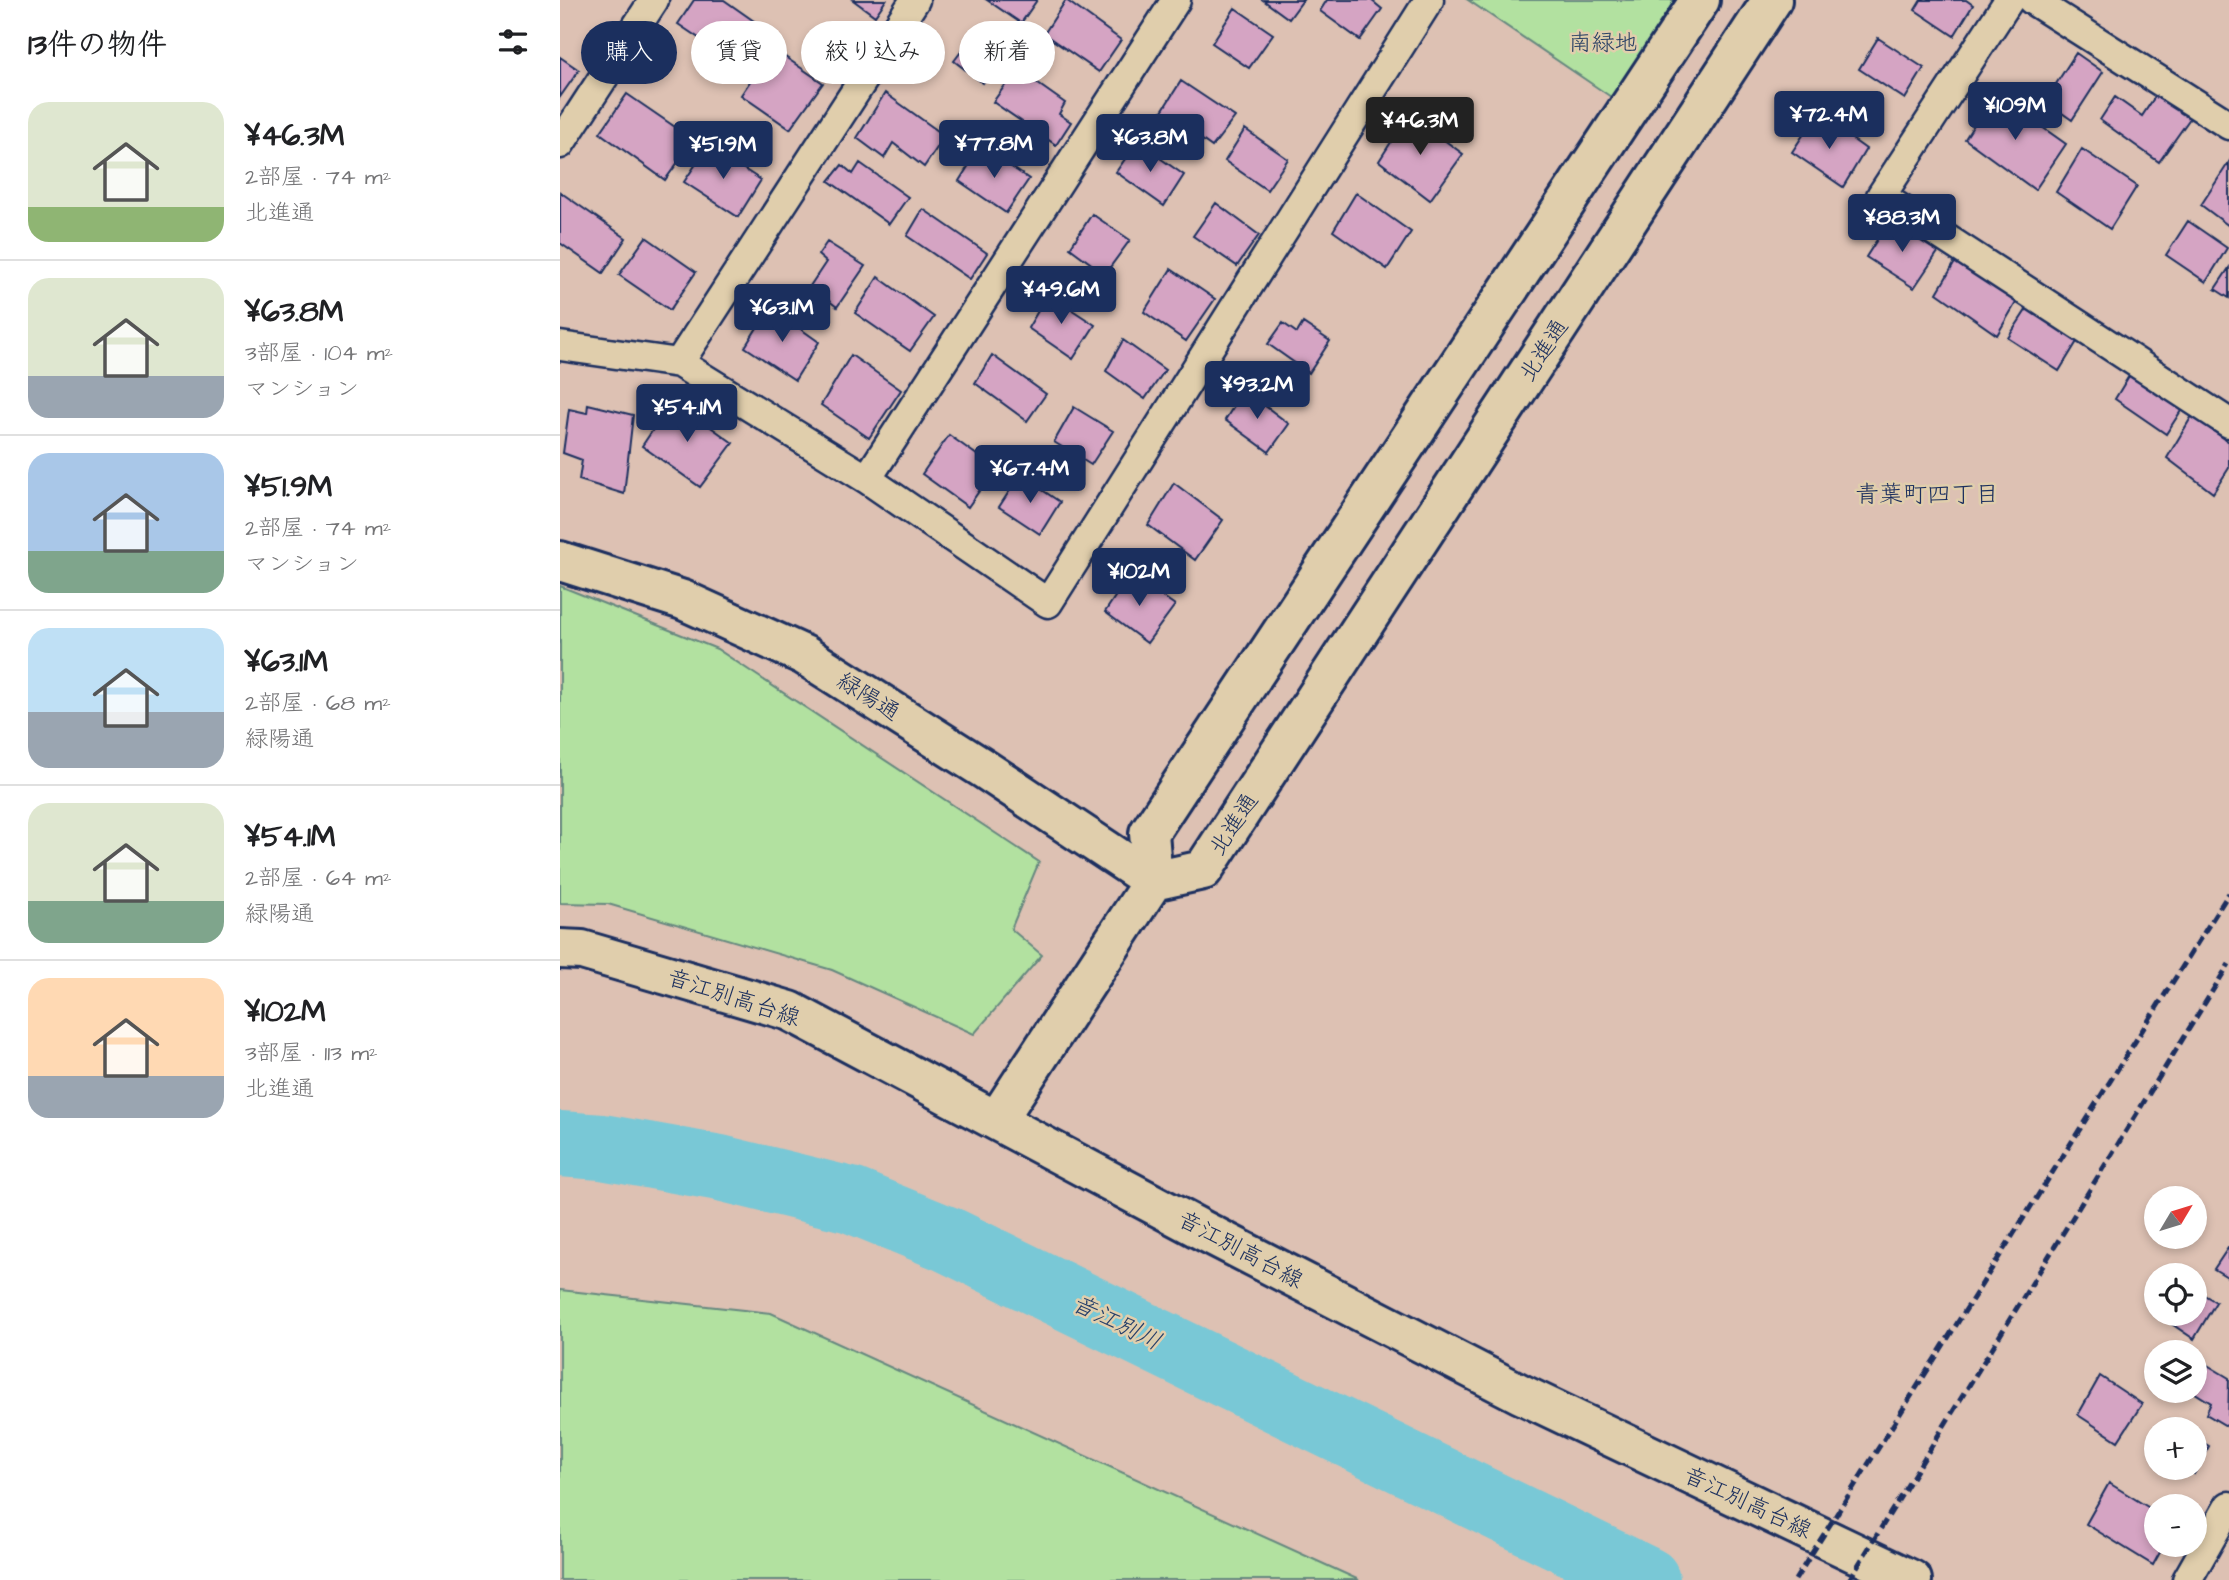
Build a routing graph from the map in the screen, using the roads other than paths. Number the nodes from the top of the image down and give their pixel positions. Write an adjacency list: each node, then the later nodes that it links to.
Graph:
1 (654, 0): 10 (street)
2 (915, 0): 12 (street)
3 (1176, 0): 14 (street)
4 (1429, 0): 14 (street)
5 (1700, 0): 16 (street)
6 (1772, 0): 16 (street, 北進通)
7 (2009, 0): 13 (street)
8 (2032, 0): 9 (street)
9 (2229, 125)
10 (560, 144)
11 (560, 346): 12 (street)
12 (680, 363): 14 (street)
13 (2229, 423)
14 (867, 479)
15 (560, 561): 16 (street, 緑陽通)
16 (1153, 881): 18 (street)
17 (560, 949): 18 (street, 音江別高台線)
18 (997, 1120): 20 (street, 音江別高台線)
19 (2229, 1506): 21 (street)
20 (1912, 1580)
21 (2187, 1580)

